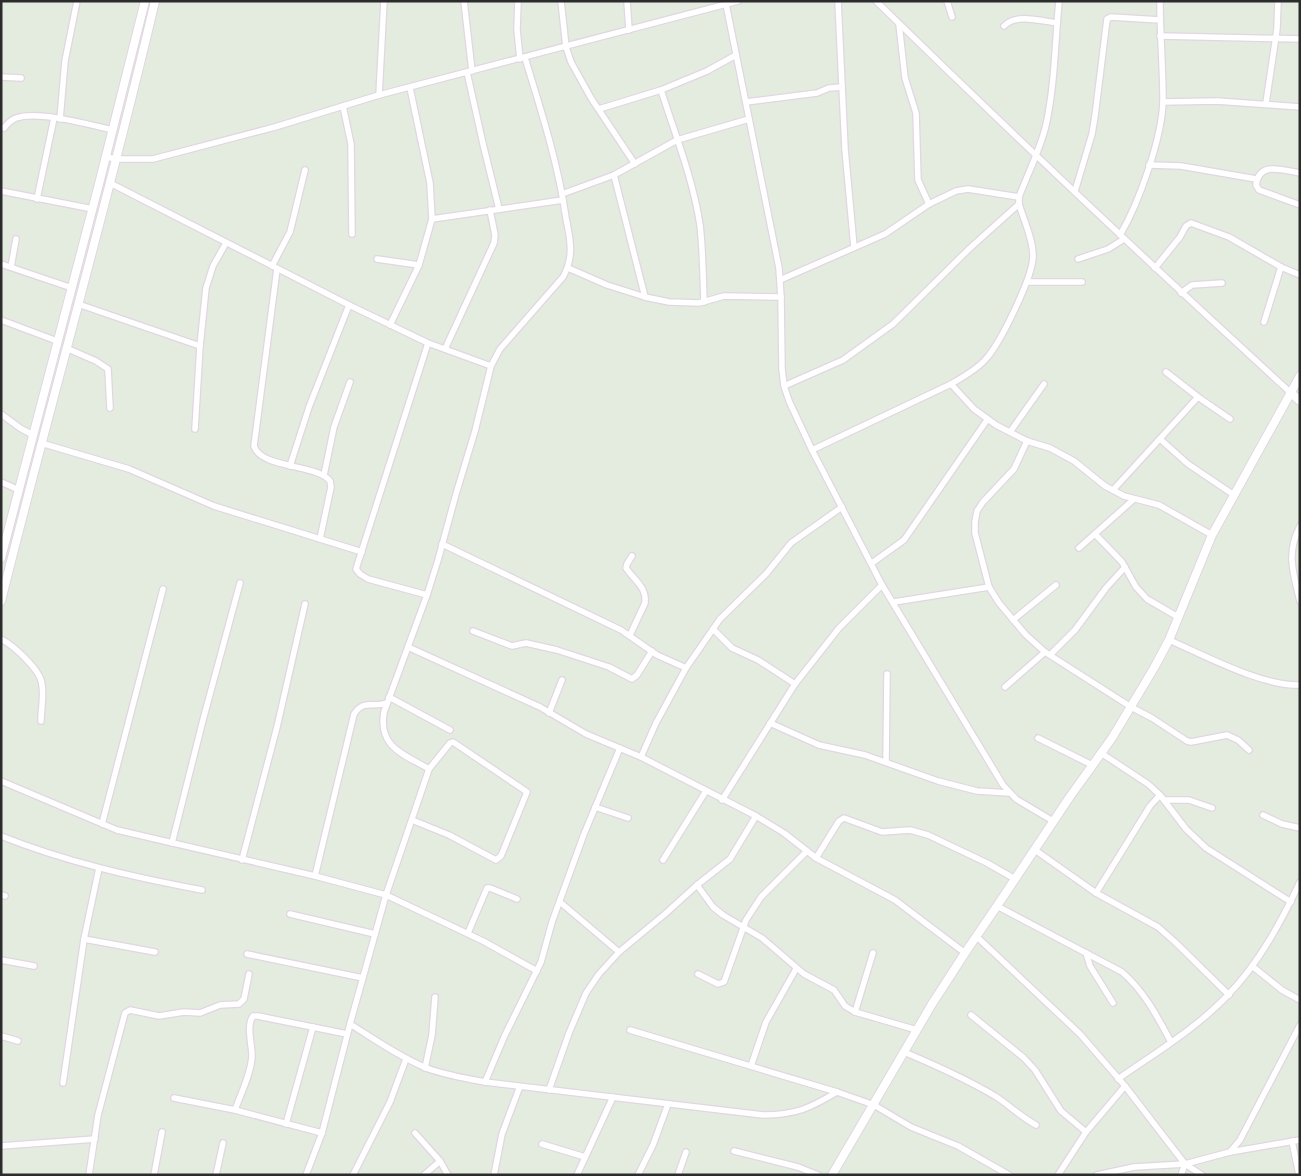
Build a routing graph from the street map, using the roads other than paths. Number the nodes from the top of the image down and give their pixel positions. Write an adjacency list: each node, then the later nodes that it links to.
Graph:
1 (77, 1): 44 (street)
2 (145, 1): 47 (main road)
3 (156, 1): 51 (main road)
4 (384, 1): 37 (street)
5 (464, 1): 31 (street)
6 (518, 1): 30 (street)
7 (561, 1): 28 (street)
8 (627, 1): 24 (street)
9 (709, 1): 18 (street)
10 (738, 1): 17 (street)
11 (838, 1): 34 (street)
12 (876, 1): 22 (street)
13 (947, 1): 19 (street)
14 (1059, 1): 21 (street)
15 (1160, 1): 20 (street)
16 (1278, 1): 26 (street)
17 (726, 4): 18 (street); 29 (street)
18 (710, 8): 24 (street)
19 (952, 17)
20 (1160, 20): 25 (street); 60 (street)
21 (1057, 23): 23 (street); 49 (street)
22 (899, 24): 49 (street); 64 (street)
23 (1004, 26)
24 (629, 30): 28 (street)
25 (1160, 36): 26 (street); 39 (street)
26 (1276, 39): 27 (street); 40 (street)
27 (1300, 39)
28 (566, 47): 30 (street); 43 (street)
29 (736, 55): 36 (street); 38 (street)
30 (522, 59): 31 (street); 61 (street)
31 (470, 72): 35 (street); 66 (street)
32 (1, 77): 33 (street)
33 (22, 78)
34 (842, 87): 38 (street); 74 (street)
35 (410, 88): 37 (street); 69 (street)
36 (661, 90): 43 (street); 48 (street)
37 (379, 95): 41 (street)
38 (746, 102): 45 (street)
39 (1163, 102): 40 (street); 53 (street)
40 (1266, 104): 42 (street)
41 (343, 106): 51 (street); 70 (street)
42 (1300, 107)
43 (599, 109): 52 (street)
44 (57, 119): 46 (street); 47 (street); 62 (street)
45 (749, 119): 48 (street); 85 (street)
46 (4, 128)
47 (113, 130): 50 (main road)
48 (677, 140): 52 (street); 93 (street)
49 (1036, 156): 60 (street); 63 (street)
50 (106, 157): 51 (street); 67 (main road)
51 (117, 159): 58 (main road)
52 (634, 164): 56 (street)
53 (1149, 165): 57 (street); 71 (street)
54 (305, 170): 80 (street)
55 (1300, 173): 57 (street)
56 (614, 175): 61 (street); 91 (street)
57 (1256, 179): 65 (street)
58 (110, 183): 73 (street); 94 (main road)
59 (1, 191): 62 (street)
60 (1075, 191): 71 (street)
61 (563, 197): 66 (street); 82 (street)
62 (37, 199): 67 (street)
63 (1019, 201): 64 (street); 86 (street); 110 (street)
64 (929, 204): 74 (street)
65 (1300, 206)
66 (499, 208): 68 (street)
67 (93, 209): 89 (main road)
68 (490, 210): 69 (street); 103 (street)
69 (432, 219): 78 (street)
70 (352, 234)
71 (1122, 237): 76 (street); 83 (street)
72 (16, 239): 79 (street)
73 (226, 243): 80 (street); 101 (street)
74 (854, 247): 85 (street)
75 (377, 259): 78 (street)
76 (1078, 259)
77 (1, 264): 79 (street)
78 (419, 265): 98 (street)
79 (11, 267): 89 (street)
80 (274, 267): 95 (street); 125 (street)
81 (1280, 267): 83 (street); 84 (street); 97 (street)
82 (568, 268): 91 (street); 104 (street)
83 (1155, 268): 90 (street)
84 (1300, 275)
85 (780, 280): 92 (street)
86 (1027, 282): 87 (street); 108 (street)
87 (1082, 282)
88 (1222, 283): 90 (street)
89 (72, 288): 99 (main road)
90 (1181, 293): 111 (street)
91 (645, 297): 93 (street)
92 (781, 297): 93 (street); 110 (street)
93 (704, 302)
94 (78, 304): 101 (street); 102 (main road)
95 (348, 305): 98 (street); 125 (street)
96 (1, 320): 99 (street)
97 (1264, 322)
98 (390, 325): 100 (street)
99 (58, 341): 120 (main road)
100 (428, 343): 103 (street); 141 (street)
101 (200, 346): 118 (street)
102 (66, 348): 114 (street); 123 (main road)
103 (445, 349): 104 (street)
104 (491, 366): 139 (street)
105 (1166, 372): 112 (street)
106 (1300, 376): 111 (main road)
107 (350, 382): 126 (street)
108 (950, 384): 117 (street); 124 (street)
109 (1044, 384): 119 (street)
110 (784, 386): 124 (street)
111 (1290, 392): 113 (main road); 130 (main road)
112 (1198, 397): 116 (street); 121 (street)
113 (1300, 401)
114 (110, 408)
115 (1, 414): 120 (street)
116 (1230, 419)
117 (987, 420): 119 (street); 144 (street)
118 (195, 429)
119 (1010, 432): 122 (street)
120 (33, 434): 128 (main road)
121 (1160, 439): 129 (street); 130 (street)
122 (1027, 441): 129 (street); 149 (street)
123 (41, 443): 136 (main road); 138 (street)
124 (812, 450): 132 (street)
125 (290, 466): 126 (street)
126 (324, 475): 138 (street)
127 (1, 482): 128 (street)
128 (19, 490): 134 (main road)
129 (1113, 490): 131 (street)
130 (1234, 495): 137 (main road)
131 (1134, 499): 135 (street); 137 (street)
132 (842, 506): 144 (street); 158 (street)
133 (1300, 526): 153 (street)
134 (4, 532): 136 (main road); 143 (main road)
135 (1095, 534): 140 (street); 145 (street)
136 (18, 535): 152 (main road)
137 (1212, 536): 156 (main road)
138 (320, 539): 141 (street)
139 (442, 544): 151 (street); 160 (street)
140 (1079, 548)
141 (362, 552): 151 (street)
142 (632, 556): 160 (street)
143 (1, 558)
144 (872, 563): 147 (street)
145 (1125, 567): 156 (street); 165 (street)
146 (240, 583): 202 (street)
147 (882, 585): 154 (street); 169 (street)
148 (1056, 586): 157 (street)
149 (989, 587): 154 (street); 157 (street)
150 (163, 588): 199 (street)
151 (427, 595): 163 (street)
152 (1, 601)
153 (1300, 601)
154 (894, 602): 188 (street)
155 (305, 604): 206 (street)
156 (1178, 617): 162 (main road)
157 (1012, 620): 165 (street)
158 (712, 629): 166 (street); 169 (street)
159 (473, 631): 164 (street)
160 (630, 635): 164 (street)
161 (1, 640): 175 (street)
162 (1169, 640): 170 (street); 173 (main road)
163 (408, 647): 172 (street); 174 (street)
164 (652, 651): 166 (street)
165 (1048, 653): 171 (street); 173 (street)
166 (686, 668): 182 (street)
167 (887, 674): 183 (street)
168 (562, 680): 174 (street)
169 (795, 684): 176 (street)
170 (1300, 685)
171 (1005, 687)
172 (388, 700): 177 (street); 185 (street); 209 (street)
173 (1131, 707): 180 (street); 181 (main road)
174 (549, 713): 179 (street)
175 (41, 721)
176 (770, 723): 183 (street); 190 (street)
177 (450, 730)
178 (1038, 738): 184 (street)
179 (620, 748): 182 (street); 192 (street)
180 (1250, 750)
181 (1101, 753): 184 (main road); 189 (street)
182 (641, 757): 187 (street)
183 (886, 762): 188 (street)
184 (1092, 766): 198 (main road)
185 (429, 769): 197 (street); 197 (street)
186 (1, 780): 199 (street)
187 (706, 791): 190 (street); 207 (street)
188 (1009, 793): 198 (street)
189 (1160, 795): 191 (street); 214 (street)
190 (722, 800): 195 (street)
191 (1165, 800): 193 (street); 218 (street)
192 (595, 807): 196 (street); 217 (street)
193 (1212, 808)
194 (1263, 815): 200 (street)
195 (756, 816): 204 (street); 212 (street)
196 (628, 818)
197 (412, 820): 215 (street)
198 (1053, 821): 203 (main road)
199 (102, 824): 202 (street)
200 (1300, 828)
201 (1, 836): 208 (street)
202 (172, 843): 206 (street)
203 (1035, 850): 210 (main road); 214 (street)
204 (807, 851): 205 (street); 221 (street)
205 (816, 858): 210 (street); 228 (street)
206 (242, 860): 209 (street)
207 (662, 860)
208 (99, 868): 213 (street); 225 (street)
209 (315, 876): 215 (street)
210 (1015, 879): 219 (main road)
211 (1300, 882): 218 (street)
212 (696, 885): 221 (street); 227 (street)
213 (202, 890)
214 (1096, 893): 240 (street)
215 (386, 896): 222 (street); 223 (street)
216 (518, 899): 223 (street)
217 (560, 902): 227 (street); 236 (street)
218 (1291, 902): 234 (street)
219 (997, 906): 224 (main road); 230 (street)
220 (290, 914): 222 (street)
221 (743, 927): 235 (street); 238 (street)
222 (375, 934): 239 (street)
223 (468, 934): 236 (street)
224 (976, 936): 228 (main road); 259 (street)
225 (84, 939): 226 (street); 261 (street)
226 (155, 952)
227 (619, 952): 264 (street)
228 (965, 952): 250 (main road)
229 (873, 953): 244 (street)
230 (1086, 953): 243 (street); 254 (street)
231 (247, 954): 239 (street)
232 (1, 960): 233 (street)
233 (34, 966)
234 (1252, 966): 240 (street); 242 (street)
235 (796, 969): 244 (street); 257 (street)
236 (537, 971): 260 (street)
237 (249, 974): 277 (street)
238 (698, 974)
239 (363, 978): 246 (street)
240 (1228, 995): 254 (street)
241 (435, 998): 258 (street)
242 (1300, 1000)
243 (1113, 1003)
244 (855, 1012): 250 (street)
245 (971, 1015): 274 (street)
246 (350, 1024): 251 (street); 256 (street)
247 (1300, 1025): 278 (street)
248 (313, 1027): 251 (street); 270 (street); 271 (street)
249 (630, 1030): 257 (street)
250 (917, 1030): 255 (main road)
251 (347, 1034): 275 (street)
252 (1, 1036): 253 (street)
253 (18, 1041)
254 (1171, 1042): 259 (street)
255 (904, 1052): 269 (main road); 272 (street)
256 (406, 1059): 258 (street); 295 (street)
257 (751, 1066): 265 (street)
258 (425, 1068): 260 (street)
259 (1118, 1078): 263 (street)
260 (485, 1082): 262 (street)
261 (63, 1083)
262 (520, 1086): 264 (street); 298 (street)
263 (1125, 1086): 274 (street); 290 (street)
264 (549, 1090): 266 (street)
265 (837, 1092): 268 (street); 269 (street)
266 (613, 1097): 268 (street); 288 (street)
267 (174, 1098): 270 (street)
268 (668, 1104): 300 (street)
269 (874, 1105): 303 (main road); 304 (street)
270 (235, 1110): 271 (street)
271 (286, 1124): 275 (street)
272 (1036, 1125)
273 (162, 1132): 292 (street)
274 (1086, 1132): 305 (street)
275 (322, 1133): 294 (street)
276 (415, 1133): 289 (street)
277 (95, 1139): 283 (street); 291 (street)
278 (1240, 1140): 284 (street); 287 (street)
279 (1300, 1140): 280 (street)
280 (1292, 1141): 284 (street); 309 (street)
281 (223, 1144): 293 (street)
282 (542, 1144): 288 (street)
283 (1, 1146)
284 (1246, 1150): 287 (street)
285 (734, 1151): 302 (street)
286 (686, 1152): 301 (street)
287 (1230, 1152): 290 (street)
288 (585, 1158): 299 (street)
289 (440, 1161): 296 (street); 297 (street)
290 (1185, 1164): 306 (street); 307 (street); 308 (street)
291 (89, 1175)
292 (154, 1175)
293 (216, 1175)
294 (306, 1175)
295 (353, 1175)
296 (424, 1175)
297 (448, 1175)
298 (494, 1175)
299 (577, 1175)
300 (638, 1175)
301 (678, 1175)
302 (818, 1175)
303 (832, 1175)
304 (1009, 1175)
305 (1058, 1175)
306 (1096, 1175)
307 (1181, 1175)
308 (1202, 1175)
309 (1299, 1175)

